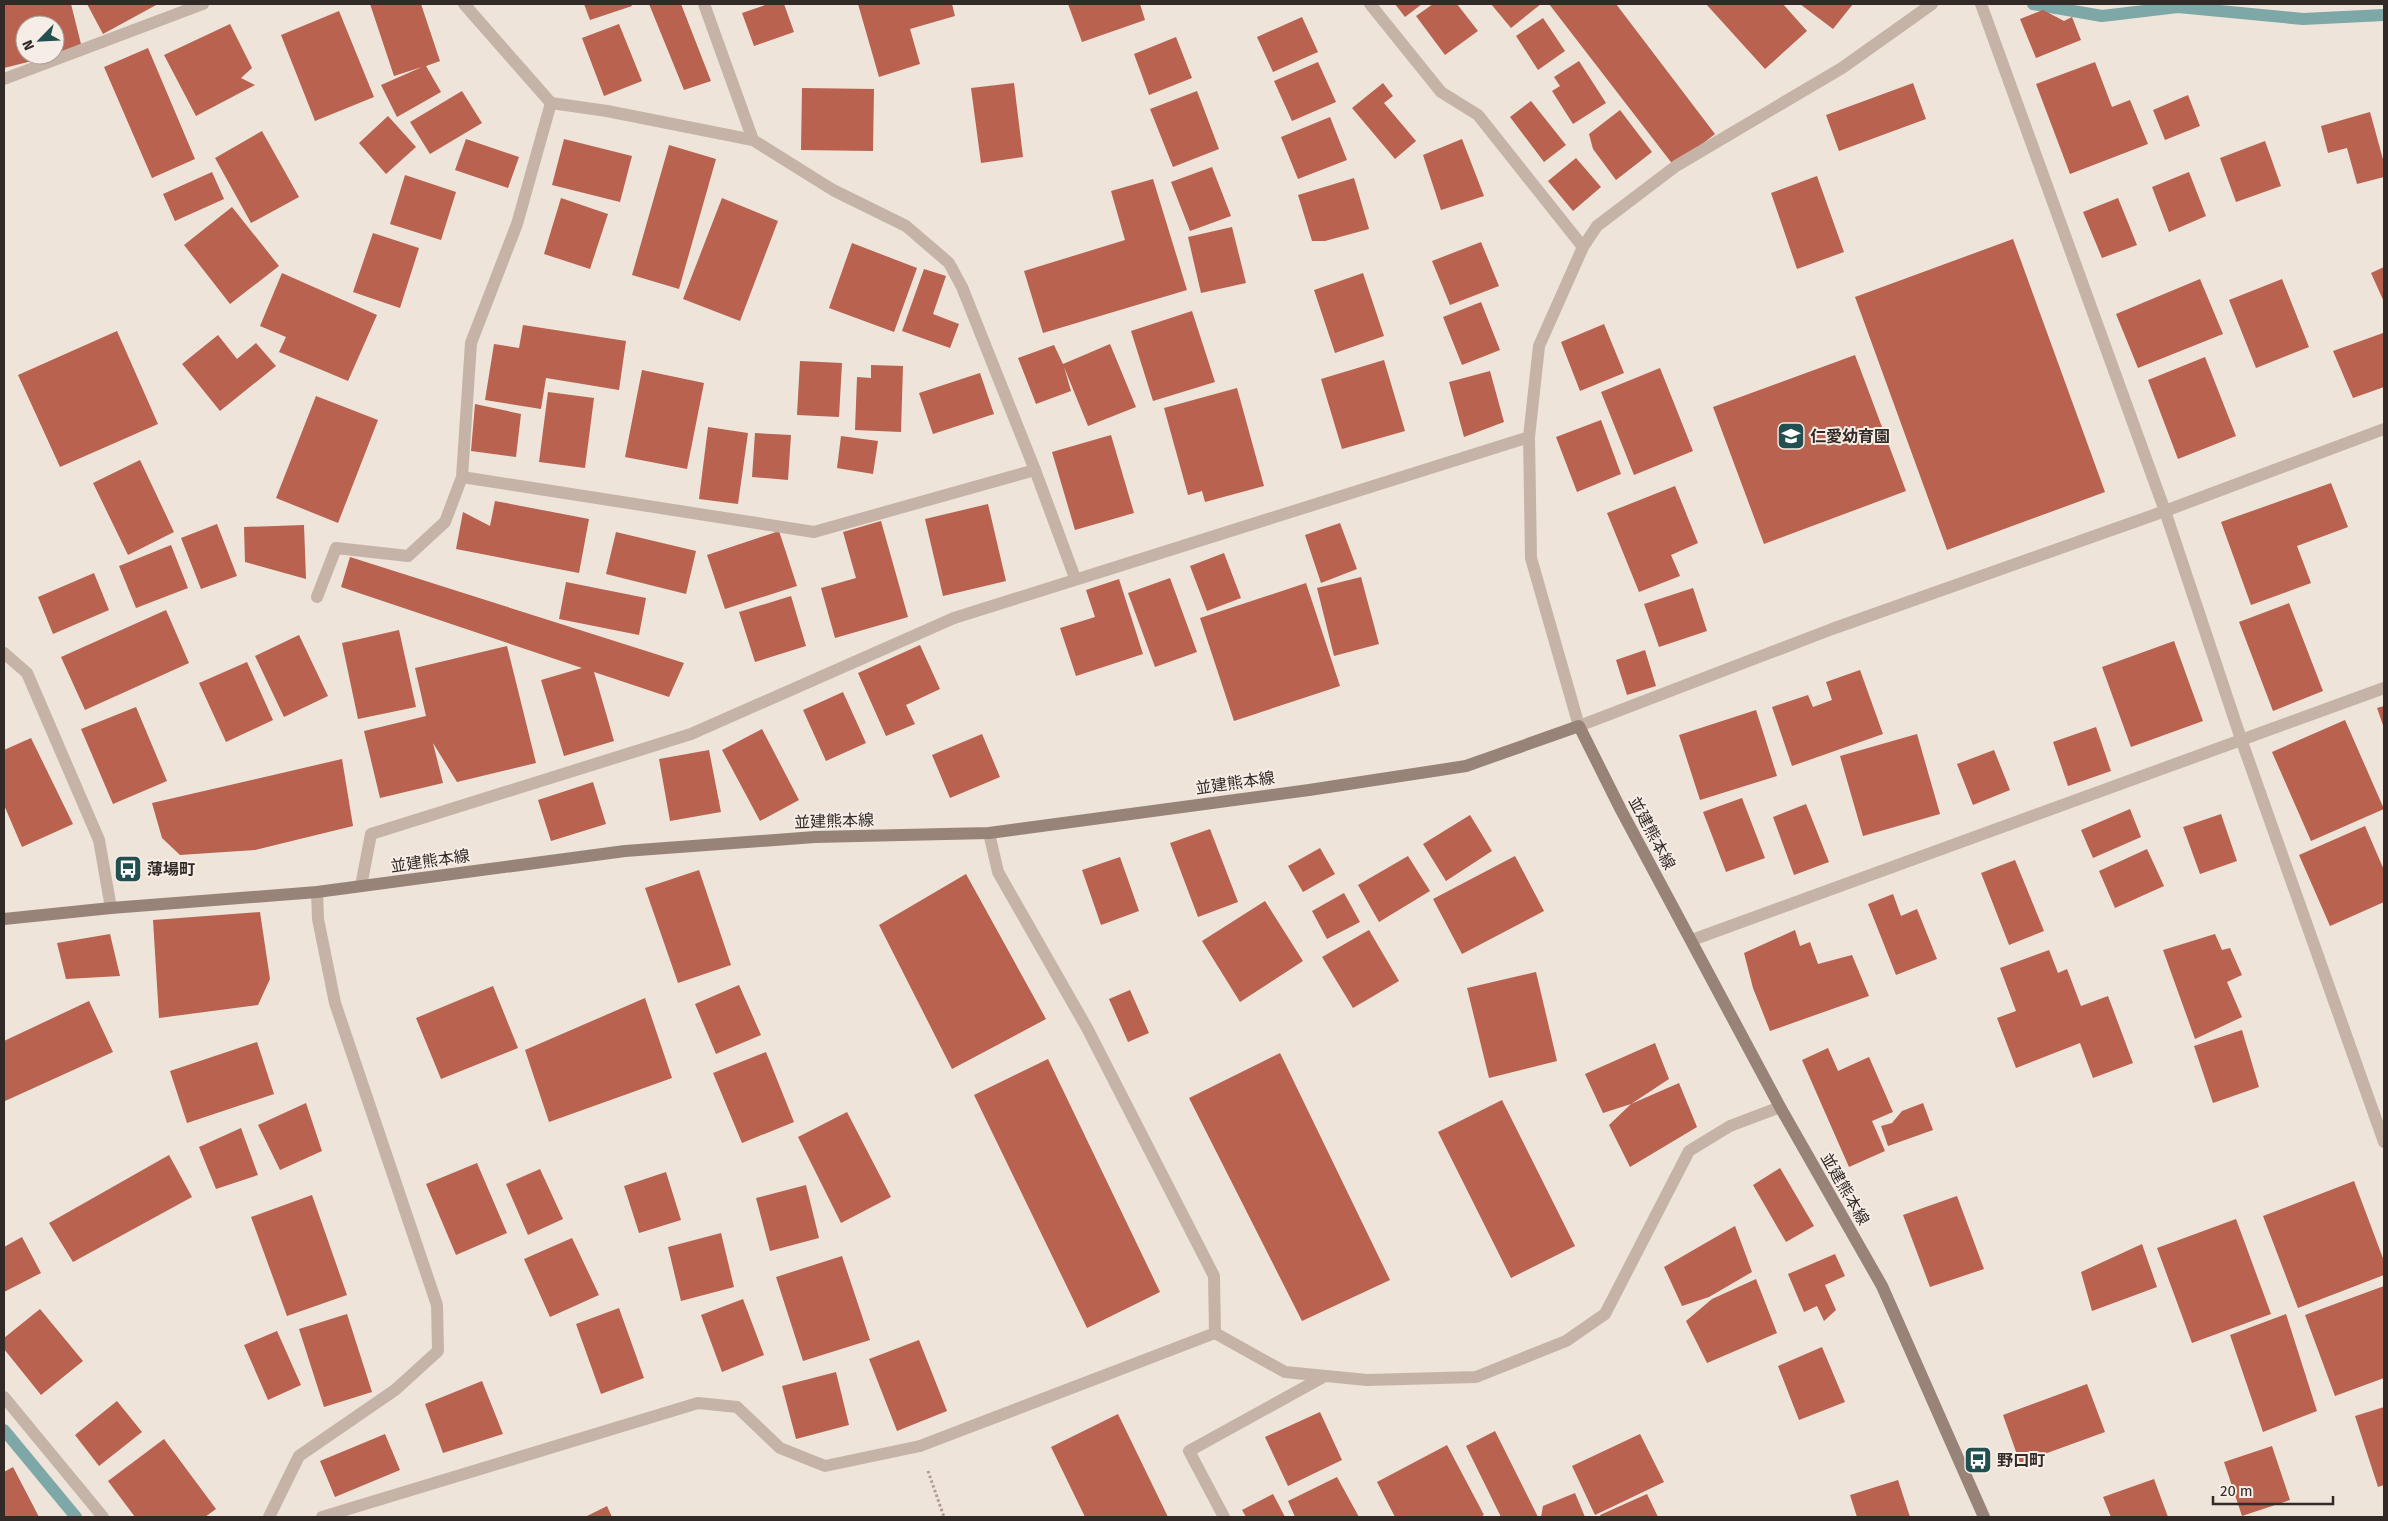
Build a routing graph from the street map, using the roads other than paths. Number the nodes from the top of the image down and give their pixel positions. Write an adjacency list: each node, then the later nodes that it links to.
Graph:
1 (203, 4): 7 (street)
2 (464, 4): 8 (street)
3 (704, 4): 9 (street)
4 (1370, 4): 10 (street)
5 (1932, 4): 10 (street)
6 (1981, 4): 15 (street)
7 (4, 79)
8 (551, 103): 9 (street); 14 (street)
9 (753, 140): 13 (street)
10 (1583, 247): 12 (street)
11 (2384, 429): 15 (street)
12 (1529, 437): 16 (street); 20 (street)
13 (1035, 470): 14 (street); 16 (street)
14 (462, 477): 17 (street)
15 (2165, 511): 20 (street); 21 (street)
16 (1075, 578): 23 (street)
17 (317, 597)
18 (4, 653): 25 (street)
19 (2384, 688): 21 (street)
20 (1579, 726): 22 (main road, 並建熊本線); 27 (main road, 並建熊本線)
21 (2241, 739): 27 (street); 29 (street)
22 (989, 833): 23 (main road, 並建熊本線); 30 (street)
23 (361, 886): 24 (main road, 並建熊本線)
24 (317, 892): 25 (main road, 並建熊本線); 34 (street)
25 (111, 908): 26 (main road, 並建熊本線)
26 (4, 919)
27 (1692, 940): 28 (main road, 並建熊本線)
28 (1780, 1107): 31 (street); 37 (main road, 並建熊本線)
29 (2384, 1142)
30 (1215, 1333): 31 (street); 35 (street)
31 (1325, 1376): 36 (street)
32 (4, 1397): 33 (street)
33 (103, 1517)
34 (270, 1517)
35 (322, 1517)
36 (1224, 1517)
37 (1984, 1517)

